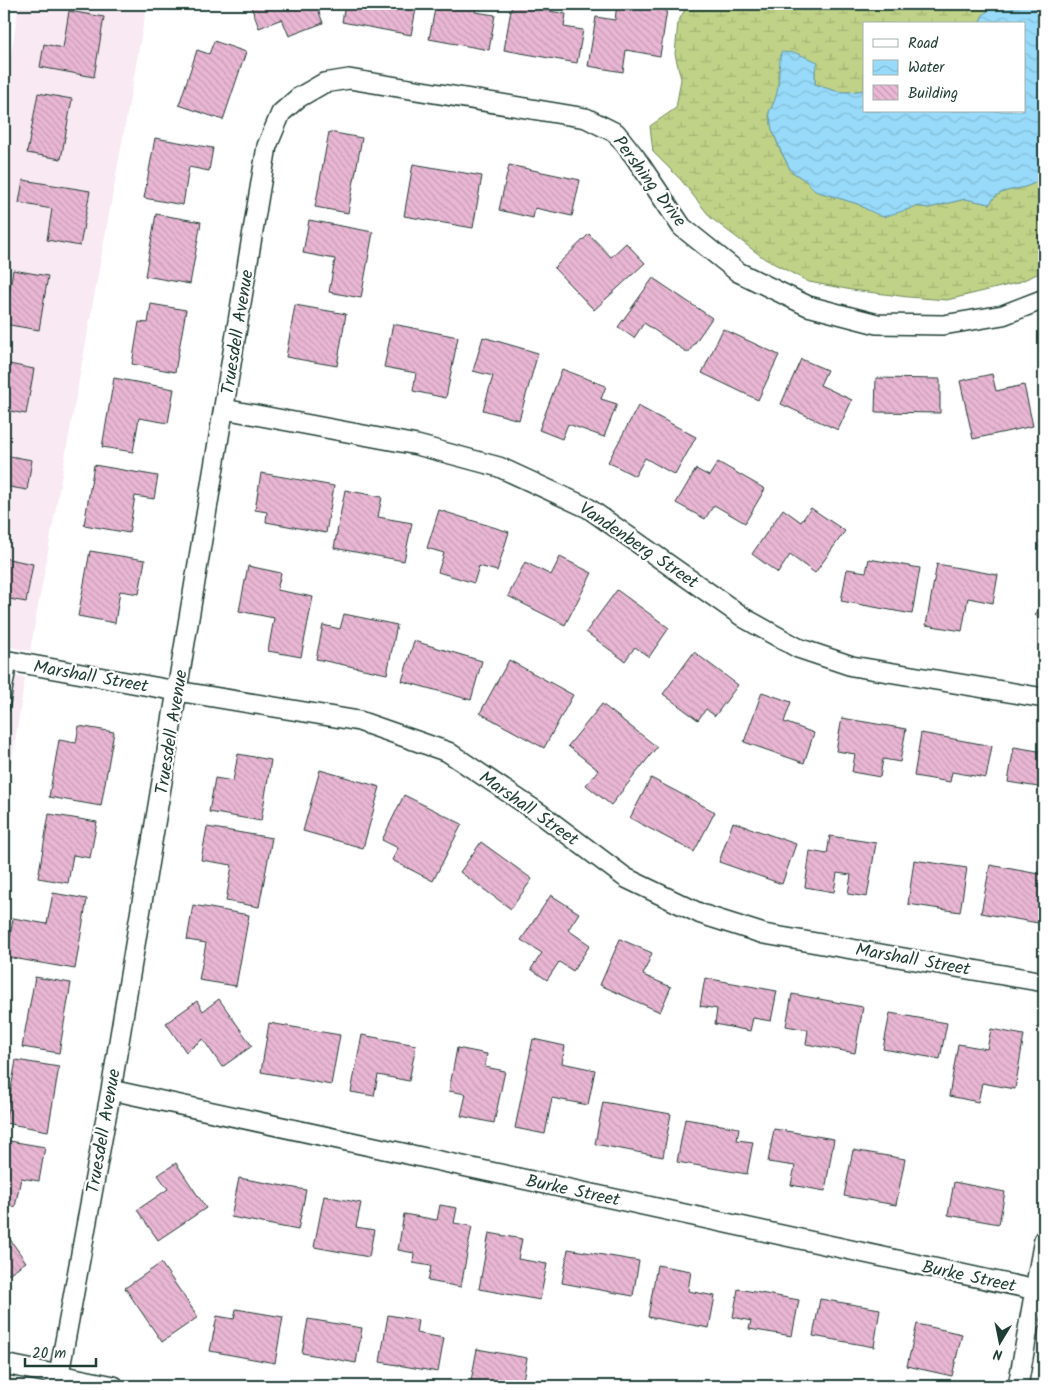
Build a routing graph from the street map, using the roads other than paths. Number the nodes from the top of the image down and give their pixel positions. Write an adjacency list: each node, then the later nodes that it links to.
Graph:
1 (298, 98): 2 (street, Pershing Drive); 3 (street, Truesdell Avenue)
2 (1044, 299)
3 (224, 409): 5 (street, Truesdell Avenue); 6 (street, Vandenberg Street)
4 (8, 661): 5 (street, Marshall Street); 7 (lane)
5 (177, 691): 8 (street, Marshall Street); 9 (street, Truesdell Avenue)
6 (1044, 698)
7 (4, 709)
8 (1044, 982)
9 (111, 1090): 11 (street, Burke Street); 13 (street, Truesdell Avenue)
10 (1044, 1239): 11 (street)
11 (1036, 1290): 15 (street)
12 (4, 1364): 13 (street)
13 (59, 1374): 14 (street)
14 (114, 1386)
15 (1018, 1386)

